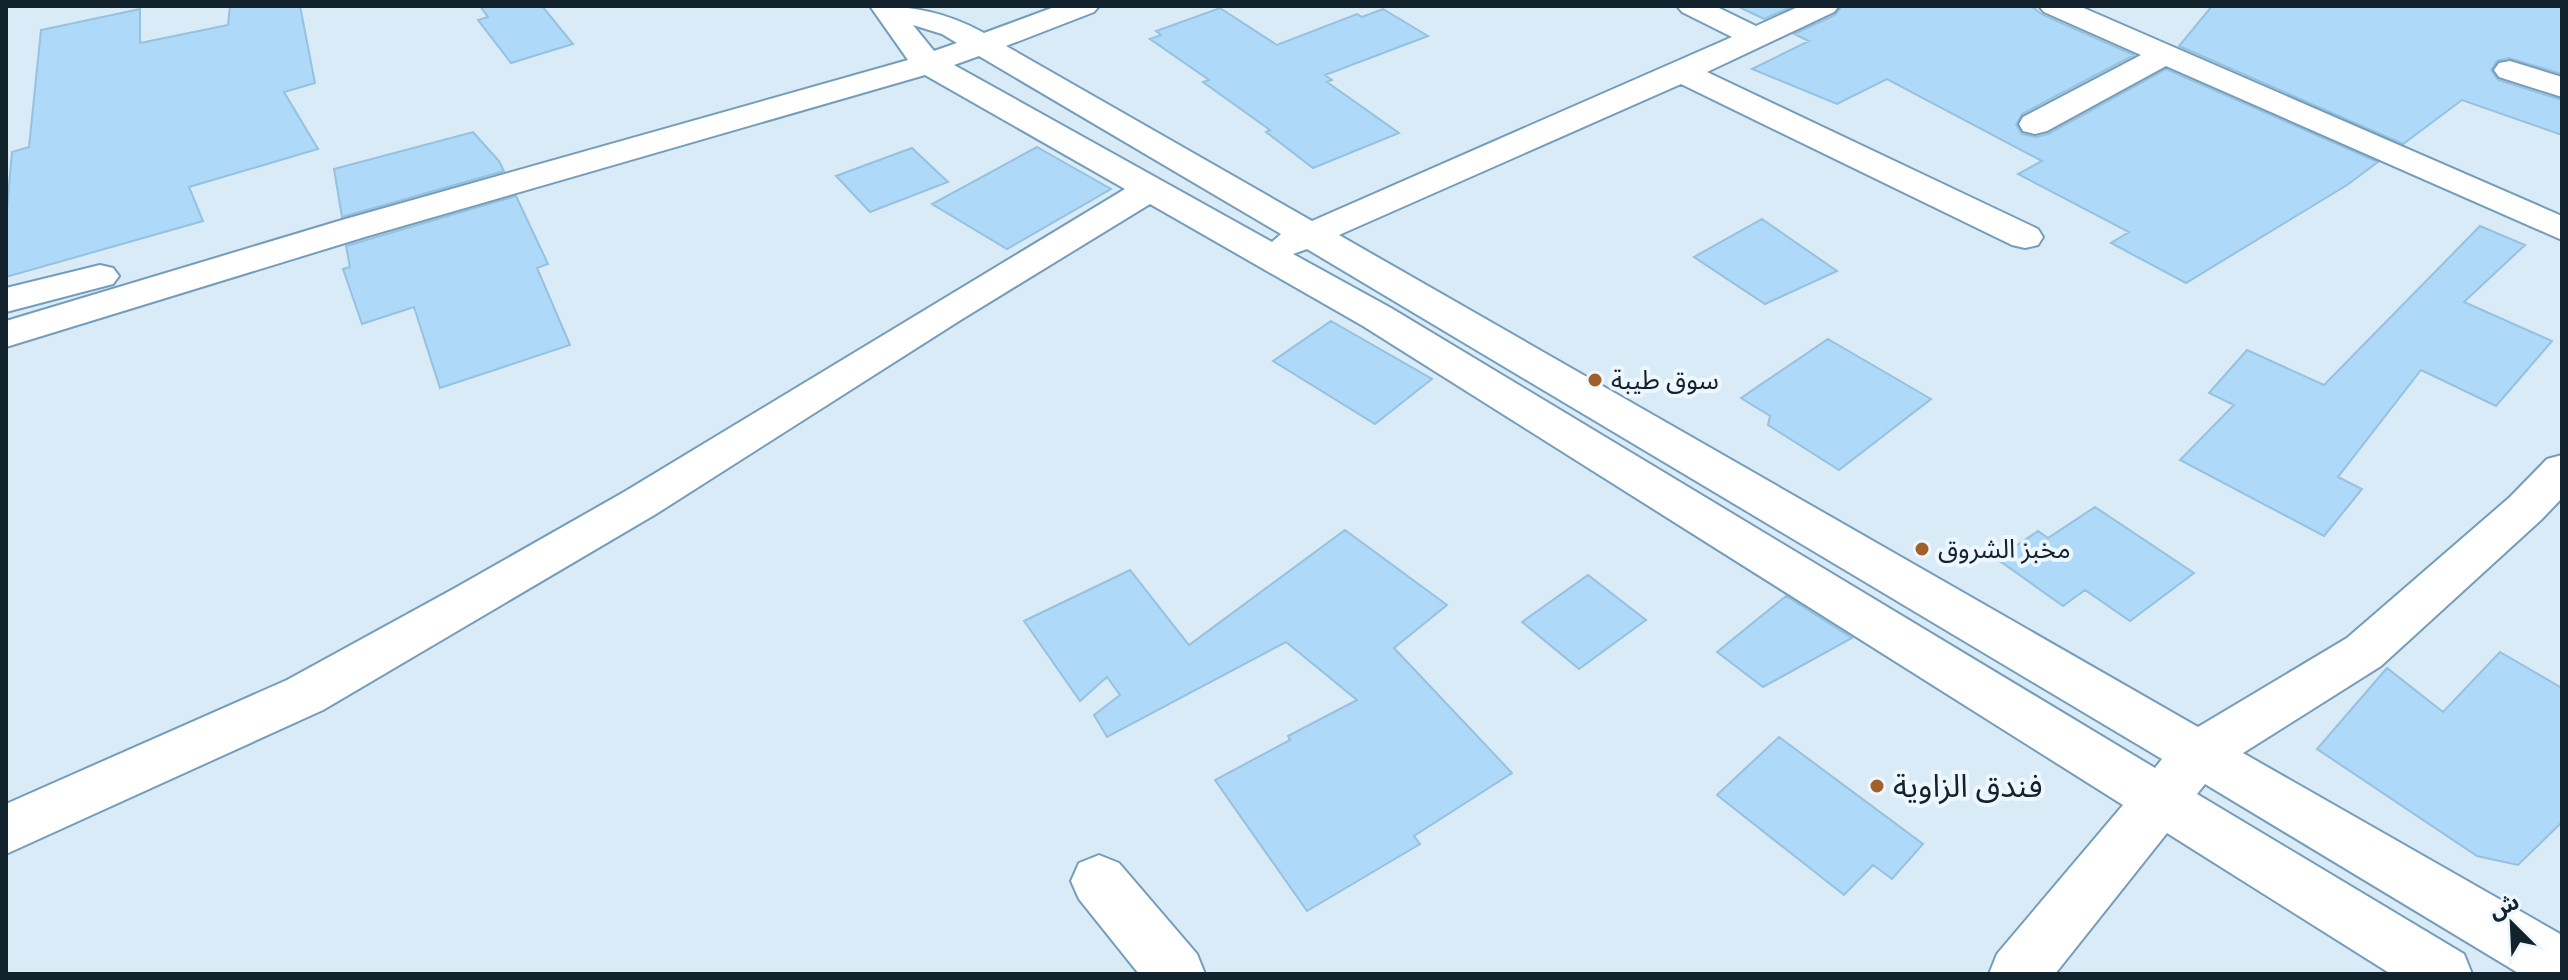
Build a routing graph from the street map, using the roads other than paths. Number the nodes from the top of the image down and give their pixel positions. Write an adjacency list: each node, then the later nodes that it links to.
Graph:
1 (1015, 6): 8 (street)
2 (1084, 6): 8 (street)
3 (1692, 6): 7 (street)
4 (1824, 6): 7 (street)
5 (2054, 6): 9 (street)
6 (887, 8): 8 (street); 8 (street)
7 (1757, 38): 11 (street)
8 (943, 45): 14 (street); 16 (street); 19 (street); 20 (street)
9 (2165, 54): 13 (street); 15 (street)
10 (2510, 70): 12 (street)
11 (1682, 72): 16 (street); 17 (street)
12 (2562, 87)
13 (2035, 124)
14 (1150, 189): 18 (street); 24 (street)
15 (2562, 229)
16 (1309, 235): 18 (street); 22 (street)
17 (2025, 237)
18 (1265, 254): 23 (street)
19 (6, 300)
20 (6, 334)
21 (2562, 470): 22 (street)
22 (2198, 754): 23 (street); 26 (street)
23 (2160, 800): 28 (street); 29 (street)
24 (6, 830)
25 (1099, 881): 27 (street)
26 (2562, 967)
27 (1176, 974)
28 (2018, 974)
29 (2443, 974)

